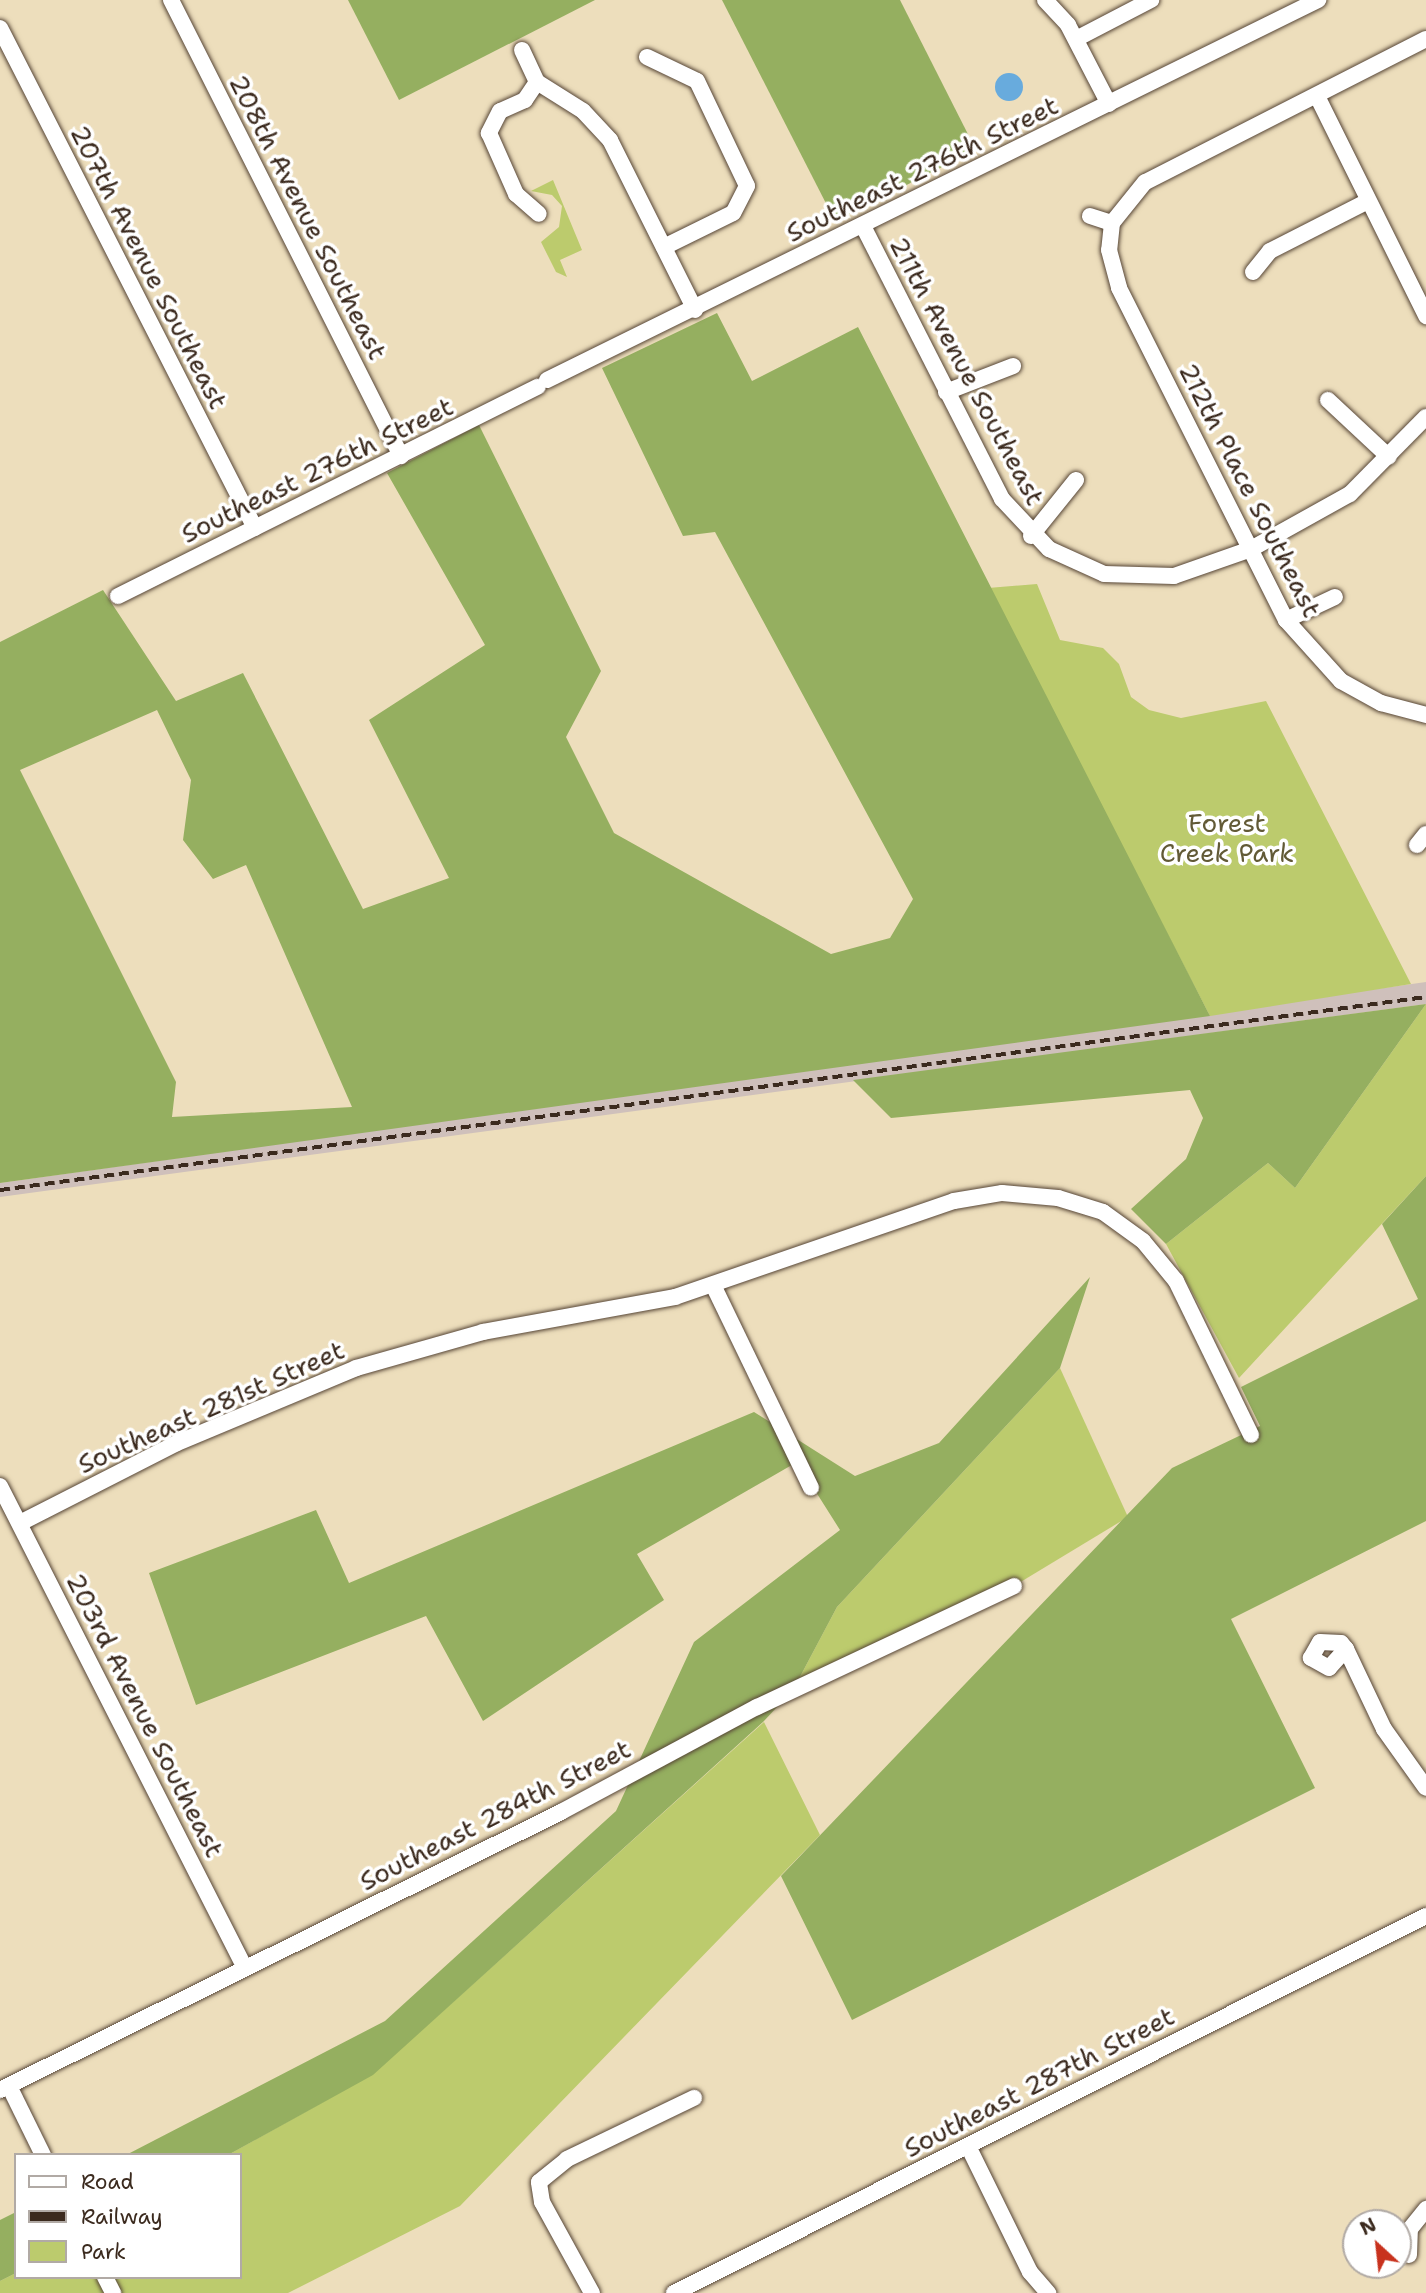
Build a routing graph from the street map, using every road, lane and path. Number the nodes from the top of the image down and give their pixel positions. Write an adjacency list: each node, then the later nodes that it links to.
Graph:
1 (171, 0): 26 (street, 208th Avenue Southeast)
2 (1045, 0): 6 (street)
3 (1151, 0): 6 (street)
4 (1318, 0): 12 (street, Southeast 276th Street)
5 (0, 28): 29 (street, 207th Avenue Southeast)
6 (1076, 39): 12 (street)
7 (1426, 39): 11 (street)
8 (522, 50): 10 (street)
9 (647, 57): 18 (street)
10 (537, 82): 14 (street); 18 (street)
11 (1317, 96): 13 (street); 16 (street)
12 (1109, 104): 17 (street, Southeast 276th Street)
13 (1368, 201): 19 (street); 21 (street)
14 (539, 214)
15 (1090, 216): 16 (street)
16 (1112, 223): 31 (street, 212th Place Southeast)
17 (863, 226): 20 (street, Southeast 276th Street); 23 (street, 211th Avenue Southeast)
18 (664, 247): 20 (street)
19 (1253, 272)
20 (695, 310): 26 (street, Southeast 276th Street)
21 (1426, 316)
22 (1013, 366): 23 (street)
23 (946, 392): 30 (street, 211th Avenue Southeast)
24 (1328, 401): 27 (street)
25 (1426, 417): 27 (street, 211th Avenue Southeast)
26 (401, 456): 29 (street, Southeast 276th Street)
27 (1389, 457): 31 (street, 211th Avenue Southeast)
28 (1076, 480): 30 (street)
29 (255, 528): 32 (street, Southeast 276th Street)
30 (1031, 536): 31 (street, 211th Avenue Southeast)
31 (1251, 549): 34 (street, 212th Place Southeast)
32 (118, 596)
33 (1335, 597): 34 (street)
34 (1286, 620): 35 (street, 212th Place Southeast)
35 (1426, 715)
36 (713, 1285): 37 (street, Southeast 281st Street); 39 (street); 40 (street, Southeast 281st Street)
37 (1251, 1436)
38 (0, 1486): 40 (street, 203rd Avenue Southeast)
39 (811, 1488)
40 (20, 1523): 45 (street, 203rd Avenue Southeast)
41 (1014, 1586): 45 (street, Southeast 284th Street)
42 (1346, 1649): 43 (street)
43 (1426, 1788)
44 (1426, 1916): 48 (street, Southeast 287th Street)
45 (245, 1968): 46 (street, Southeast 284th Street)
46 (4, 2088): 49 (street)
47 (694, 2098): 52 (street)
48 (968, 2146): 53 (street, Southeast 287th Street); 54 (street)
49 (42, 2153)
50 (1426, 2209): 51 (street)
51 (1412, 2226)
52 (592, 2293)
53 (674, 2293)
54 (1048, 2293)

